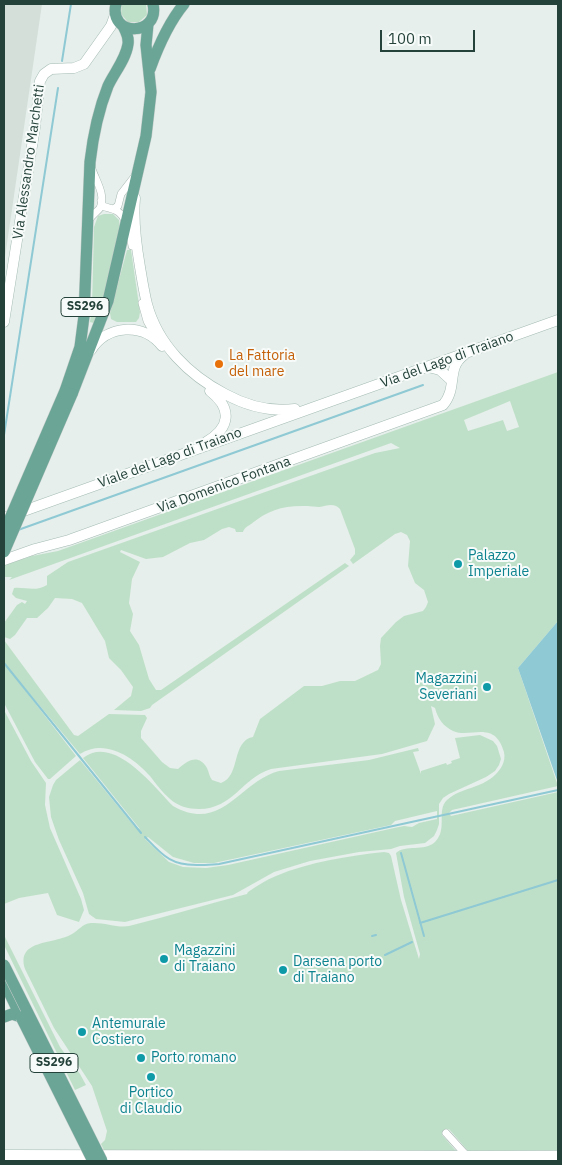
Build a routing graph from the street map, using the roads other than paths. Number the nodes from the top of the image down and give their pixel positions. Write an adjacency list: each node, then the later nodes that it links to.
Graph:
1 (184, 4): 6 (main road)
2 (155, 6): 4 (main road)
3 (116, 10): 5 (main road); 14 (street, Via Alessandro Marchetti)
4 (148, 24): 5 (main road); 6 (main road)
5 (123, 26): 7 (main road)
6 (149, 73): 8 (main road)
7 (90, 162): 9 (street); 11 (main road)
8 (140, 164): 10 (street); 12 (main road); 22 (street)
9 (101, 201): 10 (street); 11 (street)
10 (112, 209): 12 (street)
11 (88, 223): 20 (main road, SS296)
12 (126, 225): 15 (street); 17 (main road, SS296)
13 (558, 320): 16 (street, Via del Lago di Traiano)
14 (4, 322)
15 (160, 344): 17 (street); 24 (street)
16 (467, 353): 18 (street, Via del Lago di Traiano); 19 (street)
17 (86, 360): 20 (main road, SS296)
18 (426, 367): 19 (street); 21 (street, Via del Lago di Traiano)
19 (452, 381): 29 (street, Via Domenico Fontana)
20 (68, 393): 27 (main road, SS296, bridge); 28 (main road, SS296, bridge)
21 (336, 399): 23 (street, Viale del Lago di Traiano)
22 (243, 402): 23 (street); 24 (street)
23 (323, 403): 25 (street, Viale del Lago di Traiano)
24 (227, 417): 25 (street)
25 (188, 451): 26 (street, Viale del Lago di Traiano)
26 (4, 518)
27 (4, 532)
28 (4, 552)
29 (4, 560)
30 (4, 965): 34 (main road, SS296, bridge)
31 (4, 982): 32 (main road)
32 (9, 1006): 34 (main road, bridge)
33 (4, 1017): 34 (main road)
34 (26, 1017): 39 (main road, SS296, bridge); 40 (main road, SS296, bridge)
35 (446, 1133): 37 (street)
36 (4, 1155): 37 (street)
37 (467, 1156): 38 (street)
38 (558, 1156)
39 (93, 1161)
40 (102, 1161)

